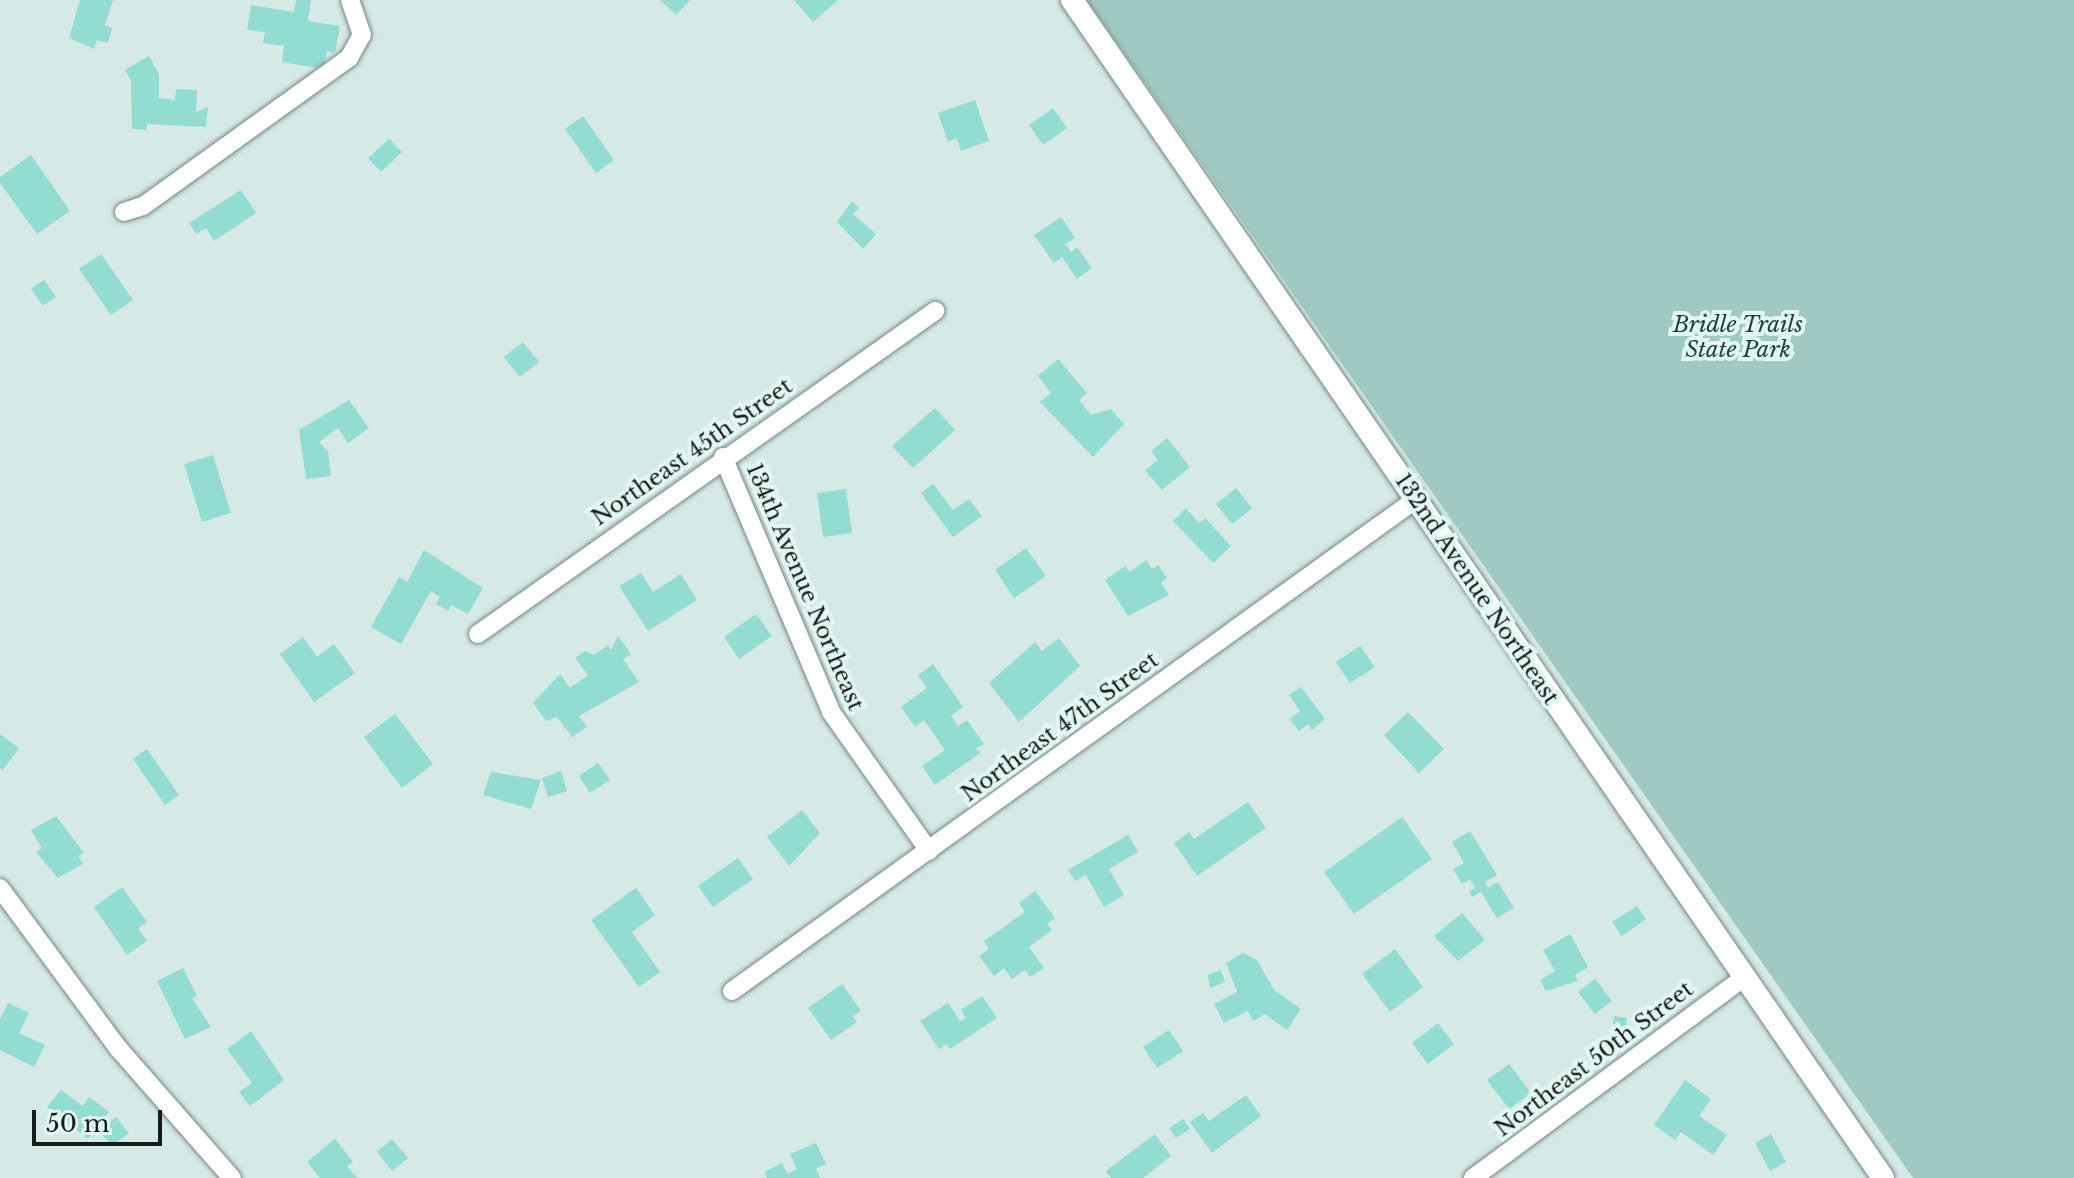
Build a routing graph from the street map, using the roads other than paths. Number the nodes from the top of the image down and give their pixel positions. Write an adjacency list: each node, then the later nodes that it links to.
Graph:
1 (350, 0): 3 (street)
2 (1072, 0): 6 (street, 132nd Avenue Northeast)
3 (124, 212)
4 (935, 311): 5 (street, Northeast 45th Street)
5 (723, 457): 7 (street, Northeast 45th Street); 8 (street, 134th Avenue Northeast)
6 (1415, 500): 8 (street, Northeast 47th Street); 10 (street, 132nd Avenue Northeast)
7 (478, 634)
8 (929, 851): 11 (street, Northeast 47th Street)
9 (0, 888): 12 (street)
10 (1743, 978): 13 (street, Northeast 50th Street); 14 (street, 132nd Avenue Northeast)
11 (732, 991)
12 (232, 1178)
13 (1473, 1178)
14 (1883, 1178)

